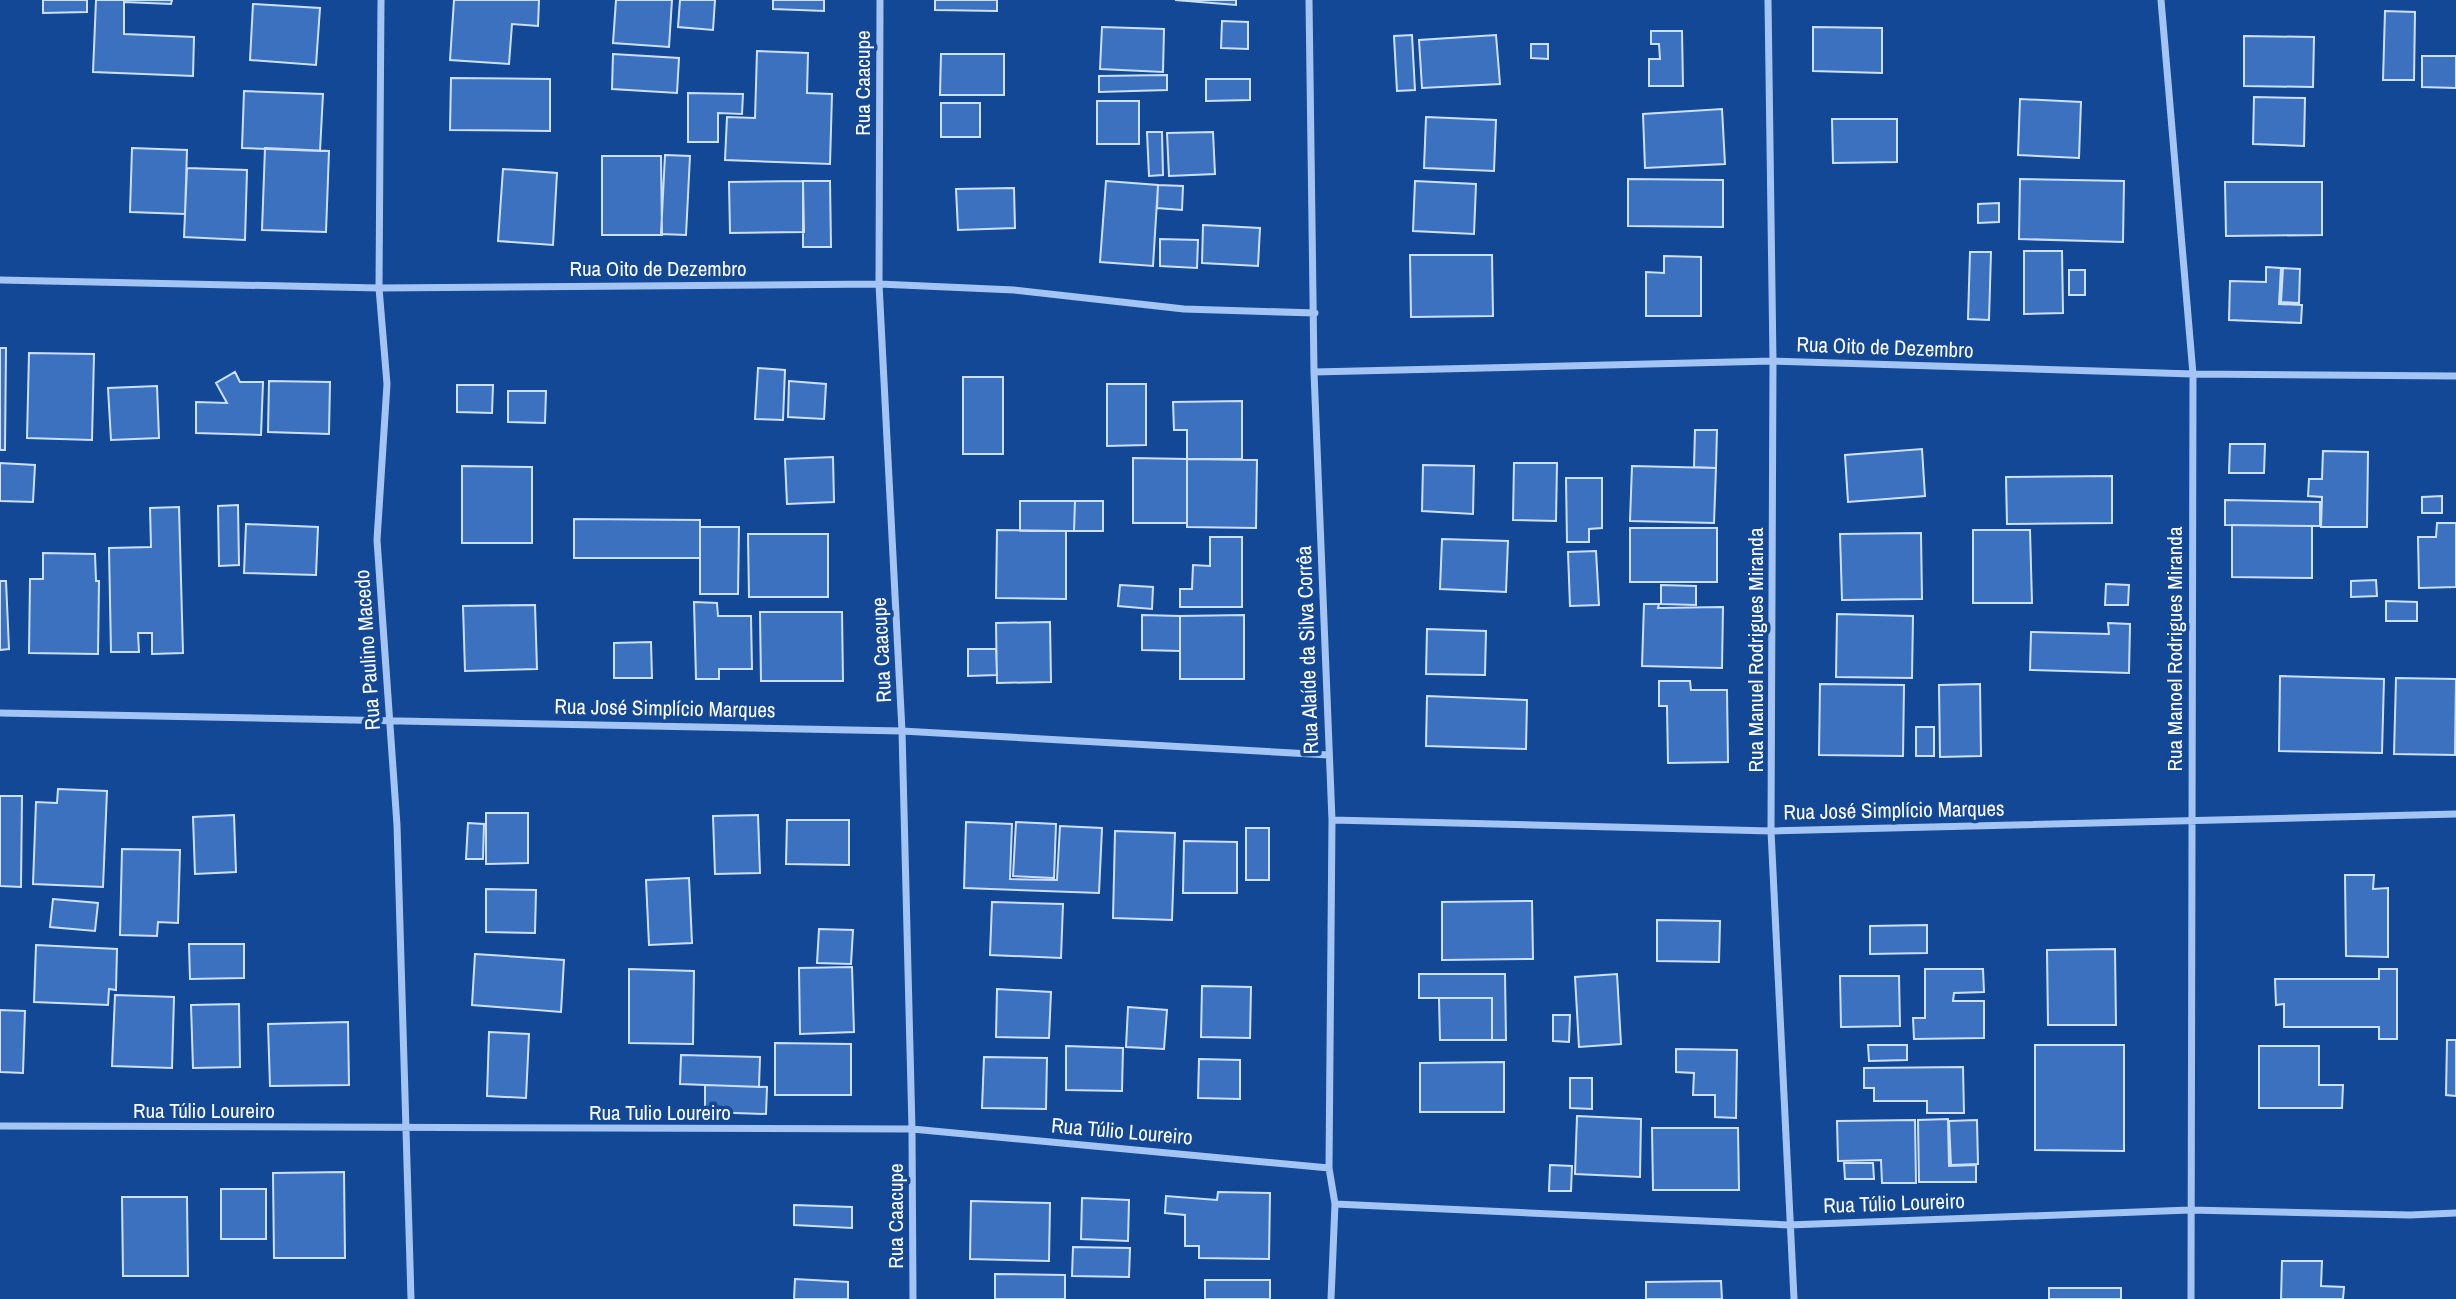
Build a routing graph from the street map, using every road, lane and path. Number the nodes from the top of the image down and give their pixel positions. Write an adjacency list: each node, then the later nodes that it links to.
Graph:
1 (382, 0): 8 (street, Rua Paulino Macedo)
2 (880, 0): 7 (street, Rua Caacupe)
3 (1309, 0): 9 (street, Rua Alaíde da Silva Corrêa)
4 (1768, 0): 10 (street, Rua Manuel Rodrigues Miranda)
5 (2161, 0): 12 (street, Rua Manoel Rodrigues Miranda)
6 (0, 280): 8 (street, Rua Oito de Dezembro)
7 (879, 284): 8 (street, Rua Oito de Dezembro); 9 (street, Rua Oito de Dezembro); 16 (street, Rua Caacupe)
8 (379, 288): 15 (street, Rua Paulino Macedo)
9 (1315, 313): 11 (street, Rua Alaíde da Silva Corrêa)
10 (1773, 361): 11 (street, Rua Oito de Dezembro); 12 (street, Rua Oito de Dezembro); 21 (street, Rua Manuel Rodrigues Miranda)
11 (1314, 372): 17 (street, Rua Alaíde da Silva Corrêa)
12 (2193, 374): 13 (street, Rua Oito de Dezembro); 20 (street, Rua Manoel Rodrigues Miranda)
13 (2456, 376)
14 (0, 713): 15 (street, Rua José Simplício Marques)
15 (388, 720): 16 (street, Rua José Simplício Marques); 23 (street, Rua Paulino Macedo)
16 (902, 731): 17 (street, Rua José Simplício Marques); 24 (street, Rua Caacupe)
17 (1329, 755): 19 (street, Rua Alaíde da Silva Corrêa)
18 (2456, 814): 20 (street, Rua José Simplício Marques)
19 (1332, 820): 21 (street, Rua José Simplício Marques); 25 (street, Rua Alaíde da Silva Corrêa)
20 (2191, 821): 21 (street, Rua José Simplício Marques); 27 (street, Rua Manoel Rodrigues Miranda)
21 (1771, 831): 29 (street, Rua Manuel Rodrigues Miranda)
22 (0, 1126): 23 (street, Rua Túlio Loureiro)
23 (407, 1129): 24 (street, Rua Tulio Loureiro); 30 (street, Rua Paulino Macedo)
24 (912, 1129): 25 (street, Rua Túlio Loureiro); 31 (street, Rua Caacupe)
25 (1329, 1168): 26 (street, Rua Alaíde da Silva Corrêa)
26 (1335, 1204): 29 (street, Rua Túlio Loureiro); 32 (street, Rua Alaíde da Silva Corrêa)
27 (2190, 1210): 28 (street, Rua Túlio Loureiro); 29 (street, Rua Túlio Loureiro); 34 (street, Rua Manoel Rodrigues Miranda)
28 (2456, 1213)
29 (1789, 1225): 33 (street, Rua Manuel Rodrigues Miranda)
30 (411, 1299)
31 (912, 1299)
32 (1331, 1299)
33 (1794, 1299)
34 (2192, 1299)

